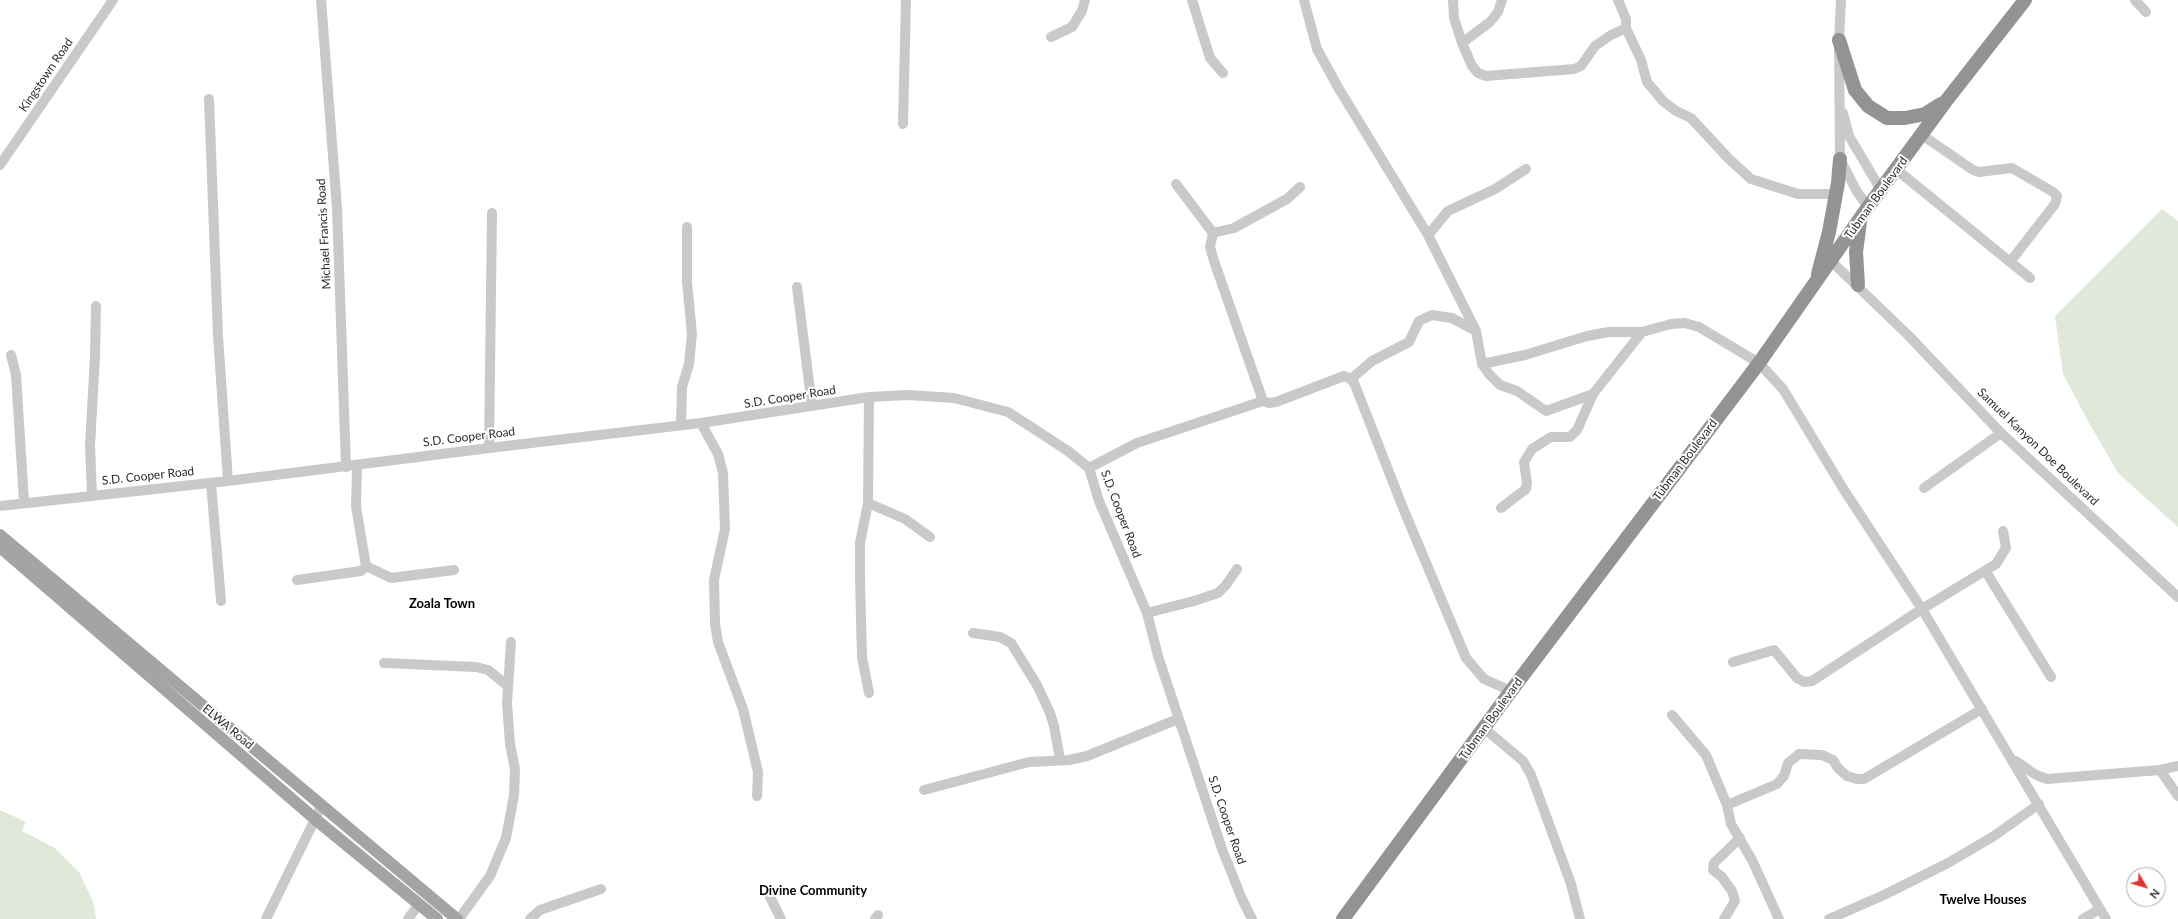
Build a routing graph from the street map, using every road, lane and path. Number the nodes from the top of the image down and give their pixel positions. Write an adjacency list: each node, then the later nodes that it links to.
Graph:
1 (113, 0): 25 (street, Kingstown Road)
2 (321, 0): 58 (street, Michael Francis Road)
3 (906, 0): 22 (street)
4 (1085, 0): 15 (street)
5 (1192, 0): 18 (street)
6 (1304, 0): 36 (street)
7 (1453, 0): 17 (street)
8 (1502, 0): 17 (street)
9 (1618, 0): 14 (street)
10 (1841, 0): 16 (street)
11 (2025, 0): 20 (highway, Tubman Boulevard)
12 (2135, 0): 13 (street)
13 (2146, 12)
14 (1626, 28): 17 (street); 31 (street)
15 (1051, 37)
16 (1839, 40): 20 (highway); 21 (street)
17 (1462, 43)
18 (1223, 73)
19 (209, 99): 61 (street)
20 (1946, 101): 23 (highway, Tubman Boulevard)
21 (1839, 102): 24 (street); 30 (street)
22 (903, 124)
23 (1922, 135): 27 (highway, Tubman Boulevard); 38 (street)
24 (1840, 159): 31 (highway); 32 (street)
25 (0, 165)
26 (1526, 169): 36 (street)
27 (1897, 170): 30 (highway, Tubman Boulevard); 38 (street)
28 (1176, 184): 35 (street)
29 (1300, 187): 35 (street)
30 (1881, 190): 32 (highway, Tubman Boulevard)
31 (1836, 194): 40 (highway)
32 (1864, 212): 37 (highway, Tubman Boulevard); 41 (highway)
33 (492, 213): 57 (street)
34 (687, 227): 55 (street)
35 (1213, 233): 52 (street)
36 (1428, 235): 44 (street)
37 (1832, 262): 40 (highway, Tubman Boulevard); 41 (street, Samuel Kanyon Doe Boulevard)
38 (2010, 262): 39 (street)
39 (2030, 278)
40 (1815, 284): 47 (highway, Tubman Boulevard)
41 (1858, 285): 56 (street, Samuel Kanyon Doe Boulevard)
42 (797, 287): 53 (street)
43 (96, 306): 64 (street)
44 (1476, 331): 48 (street); 49 (street)
45 (1642, 332): 47 (street); 48 (street); 50 (street)
46 (11, 355): 65 (street)
47 (1759, 363): 80 (street); 88 (highway, Tubman Boulevard)
48 (1482, 364): 50 (street)
49 (1351, 379): 52 (street); 88 (street)
50 (1593, 394): 68 (street)
51 (869, 398): 53 (street, S.D. Cooper Road); 60 (street, S.D. Cooper Road); 66 (street)
52 (1263, 401): 60 (street)
53 (812, 406): 54 (street, S.D. Cooper Road)
54 (702, 424): 55 (street, S.D. Cooper Road); 99 (street)
55 (681, 425): 57 (street, S.D. Cooper Road)
56 (2001, 433): 63 (street); 78 (street, Samuel Kanyon Doe Boulevard)
57 (489, 448): 59 (street, S.D. Cooper Road)
58 (346, 466): 59 (street, S.D. Cooper Road); 61 (street, S.D. Cooper Road)
59 (357, 466): 73 (street)
60 (1089, 468): 81 (street, S.D. Cooper Road)
61 (228, 481): 62 (street, S.D. Cooper Road)
62 (211, 483): 64 (street, S.D. Cooper Road); 79 (street)
63 (1924, 488)
64 (92, 495): 65 (street, S.D. Cooper Road)
65 (24, 502): 67 (street, S.D. Cooper Road)
66 (868, 503): 71 (street); 89 (street)
67 (0, 506)
68 (1501, 508)
69 (2003, 531): 76 (street)
70 (0, 535): 103 (main road, ELWA Road)
71 (930, 537)
72 (0, 547): 104 (main road, ELWA Road)
73 (366, 566): 75 (street); 77 (street)
74 (1237, 569): 81 (street)
75 (454, 570)
76 (1986, 572): 80 (street); 86 (street)
77 (297, 580)
78 (2178, 597)
79 (221, 602)
80 (1922, 609): 84 (street); 90 (street)
81 (1147, 613): 92 (street, S.D. Cooper Road)
82 (973, 633): 94 (street)
83 (511, 642): 87 (street)
84 (1733, 662)
85 (384, 663): 87 (street)
86 (2051, 677)
87 (508, 686): 113 (street)
88 (1511, 691): 93 (highway, Tubman Boulevard)
89 (869, 693)
90 (1982, 709): 95 (street); 102 (street)
91 (1672, 715): 102 (street)
92 (1178, 719): 94 (street); 116 (street, S.D. Cooper Road)
93 (1485, 729): 117 (highway, Tubman Boulevard); 118 (street)
94 (1060, 759): 98 (street)
95 (2013, 759): 97 (street); 101 (street)
96 (2178, 766): 97 (street)
97 (2160, 770): 100 (street)
98 (924, 790)
99 (757, 796)
100 (2178, 796)
101 (2039, 804): 109 (street); 121 (street)
102 (1727, 805): 105 (street)
103 (322, 806): 104 (street); 113 (main road, ELWA Road)
104 (315, 819): 108 (main road, ELWA Road); 110 (street)
105 (1740, 838): 119 (street); 120 (street)
106 (600, 888): 114 (street)
107 (769, 895): 115 (street)
108 (419, 904): 111 (street); 112 (main road, ELWA Road)
109 (2100, 909): 122 (street); 123 (street)
110 (266, 919)
111 (408, 919)
112 (436, 919)
113 (458, 919)
114 (530, 919)
115 (781, 919)
116 (1252, 919)
117 (1344, 919)
118 (1580, 919)
119 (1724, 919)
120 (1779, 919)
121 (1829, 919)
122 (2083, 919)
123 (2106, 919)

